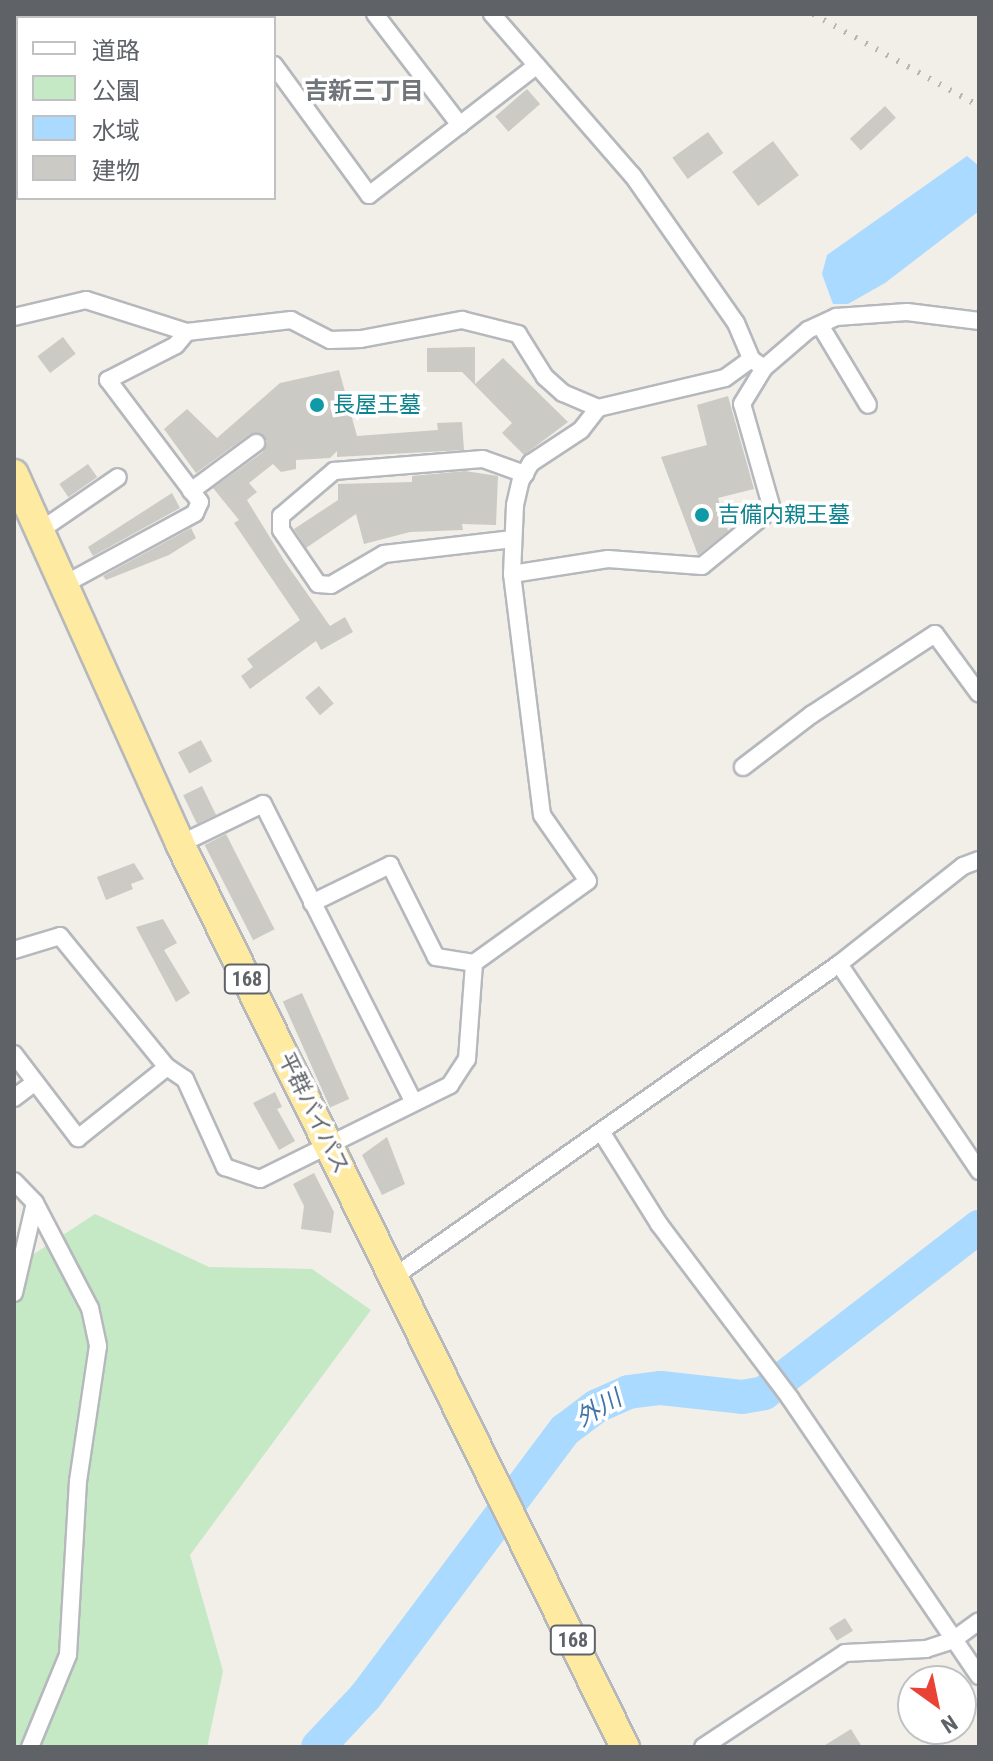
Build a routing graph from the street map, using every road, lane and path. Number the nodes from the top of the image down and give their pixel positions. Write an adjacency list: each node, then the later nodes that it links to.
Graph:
1 (375, 14): 5 (street)
2 (492, 14): 3 (street)
3 (537, 65): 5 (street); 10 (street)
4 (276, 68): 5 (street)
5 (460, 125)
6 (14, 317): 9 (street)
7 (979, 321): 8 (street)
8 (820, 325): 10 (street); 11 (street)
9 (187, 332): 12 (street); 17 (street)
10 (758, 364): 12 (street); 20 (street)
11 (868, 405)
12 (598, 408): 15 (street)
13 (256, 443): 17 (street)
14 (14, 474): 18 (highway, 平群バイパス / 168)
15 (525, 474): 19 (street); 19 (street)
16 (118, 477): 18 (street)
17 (191, 491): 21 (street)
18 (41, 530): 21 (highway, 平群バイパス / 168)
19 (513, 539): 20 (street)
20 (512, 574): 28 (street)
21 (65, 584): 24 (highway, 平群バイパス / 168)
22 (979, 694): 23 (street)
23 (743, 767)
24 (180, 844): 26 (street); 36 (highway, 平群バイパス / 168)
25 (979, 860): 29 (street)
26 (312, 903): 28 (street); 34 (street)
27 (14, 950): 31 (street)
28 (474, 963): 34 (street)
29 (839, 964): 35 (street); 37 (street)
30 (14, 1054): 32 (street)
31 (167, 1067): 32 (street); 36 (street)
32 (35, 1082): 33 (street)
33 (14, 1098)
34 (413, 1101): 36 (street)
35 (602, 1133): 40 (street); 43 (street)
36 (328, 1143): 40 (highway, 平群バイパス / 168)
37 (979, 1171)
38 (14, 1181): 39 (street)
39 (35, 1203): 41 (street); 45 (street)
40 (395, 1276): 46 (highway, 平群バイパス / 168)
41 (14, 1293)
42 (979, 1621): 43 (street)
43 (953, 1640): 44 (street); 47 (street)
44 (979, 1676)
45 (30, 1747)
46 (625, 1747)
47 (703, 1747)

